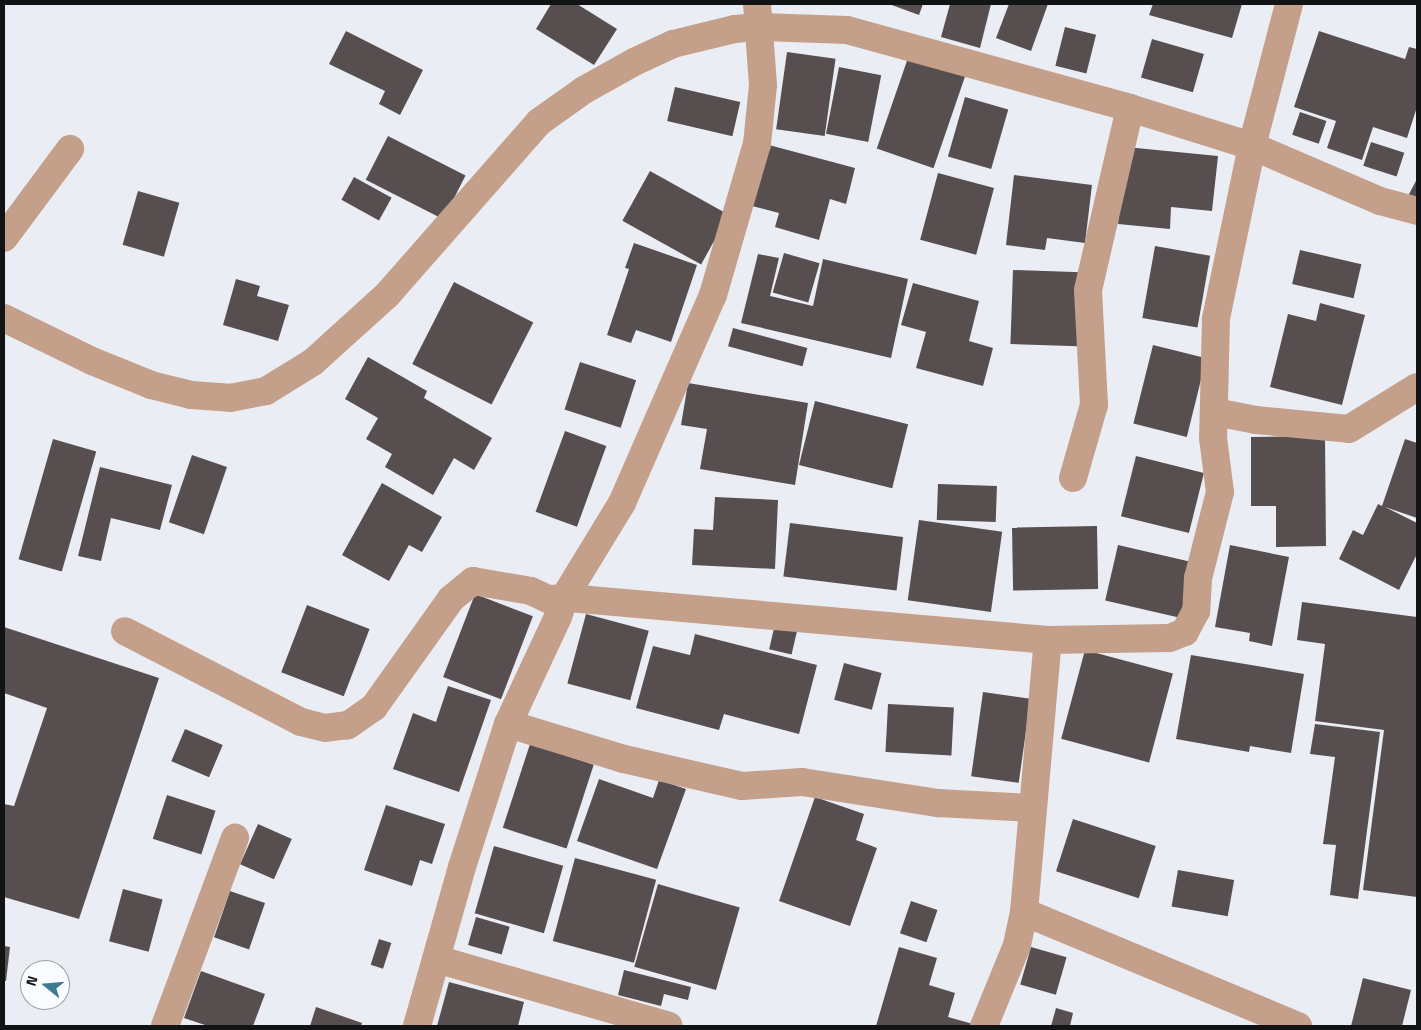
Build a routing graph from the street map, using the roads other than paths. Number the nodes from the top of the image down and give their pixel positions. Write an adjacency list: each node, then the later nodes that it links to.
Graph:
1 (1289, 4): 4 (street)
2 (758, 15): 3 (street); 8 (street); 12 (street)
3 (1130, 108): 4 (street); 11 (street)
4 (1252, 146): 6 (street); 10 (street)
5 (70, 149): 7 (street)
6 (1417, 211)
7 (4, 238)
8 (4, 318)
9 (1417, 387): 10 (street)
10 (1215, 412): 14 (street)
11 (1073, 478)
12 (564, 598): 13 (street); 14 (street); 15 (street)
13 (125, 631)
14 (1048, 640): 16 (street)
15 (508, 724): 16 (street); 19 (street)
16 (1031, 808): 18 (street)
17 (235, 838): 20 (street)
18 (1024, 912): 23 (street); 24 (street)
19 (436, 959): 21 (street); 22 (street)
20 (165, 1026)
21 (416, 1026)
22 (669, 1026)
23 (984, 1026)
24 (1298, 1026)

